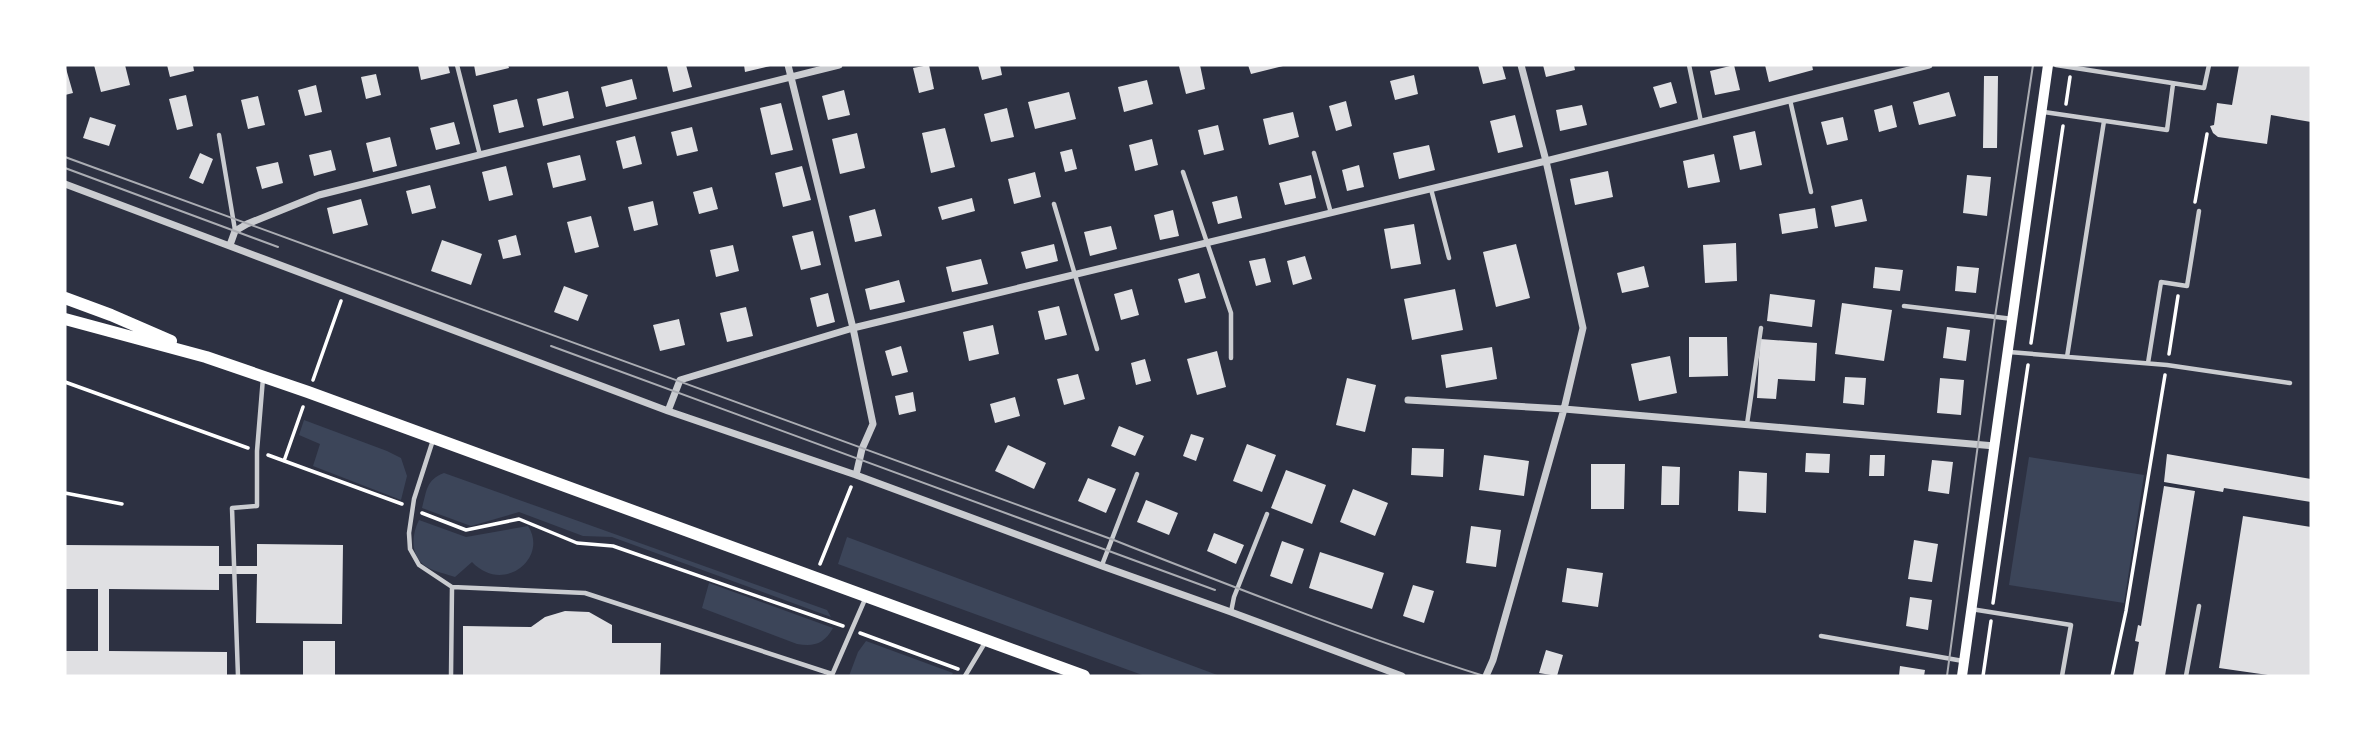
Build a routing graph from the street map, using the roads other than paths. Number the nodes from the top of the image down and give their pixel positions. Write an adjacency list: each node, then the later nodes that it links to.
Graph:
1 (457, 65): 19 (lane)
2 (788, 65): 11 (street)
3 (839, 65): 11 (street)
4 (1521, 65): 20 (street)
5 (1689, 65): 16 (lane)
6 (1922, 65): 7 (street); 13 (street)
7 (1929, 65)
8 (2048, 65): 14 (main road)
9 (2056, 65): 12 (lane)
10 (2209, 65): 12 (lane)
11 (791, 77): 19 (street); 37 (street)
12 (2172, 84): 15 (lane)
13 (1789, 99): 16 (street); 24 (lane)
14 (2042, 112): 15 (lane); 36 (main road)
15 (2104, 121): 42 (lane)
16 (1701, 122): 20 (street)
17 (219, 135): 28 (lane)
18 (1314, 153): 27 (lane)
19 (480, 155): 28 (street)
20 (1546, 161): 23 (street); 48 (street)
21 (1183, 172): 29 (lane)
22 (65, 184): 30 (street)
23 (1431, 188): 27 (street); 31 (lane)
24 (1811, 192)
25 (1054, 204): 32 (lane)
26 (2199, 211): 44 (lane)
27 (1331, 213): 29 (street)
28 (235, 231): 30 (street)
29 (1207, 243): 32 (street); 43 (lane)
30 (230, 245): 49 (street)
31 (1449, 258)
32 (1075, 275): 37 (street); 39 (lane)
33 (65, 298): 41 (main road)
34 (1904, 306): 36 (lane)
35 (65, 319): 41 (main road)
36 (2014, 319): 40 (main road)
37 (853, 328): 49 (street); 54 (street)
38 (1761, 328): 50 (lane)
39 (1097, 349)
40 (2009, 352): 42 (lane); 52 (main road)
41 (206, 357): 45 (main road)
42 (2067, 357): 44 (lane)
43 (1231, 358)
44 (2148, 364): 46 (lane)
45 (263, 377): 51 (main road); 67 (lane)
46 (2290, 383)
47 (1408, 400): 48 (street)
48 (1564, 409): 50 (street); 71 (street)
49 (668, 411): 54 (street)
50 (1747, 425): 52 (street)
51 (433, 439): 57 (lane); 58 (main road)
52 (1995, 446): 60 (main road)
53 (1137, 474): 56 (lane)
54 (856, 475): 56 (street)
55 (1268, 514): 61 (lane)
56 (1102, 566): 61 (street)
57 (452, 587): 66 (lane); 68 (lane)
58 (866, 596): 63 (main road); 66 (lane)
59 (2199, 606): 74 (lane)
60 (1971, 609): 64 (main road); 73 (lane)
61 (1231, 611): 70 (street)
62 (1821, 636): 64 (lane)
63 (987, 640): 65 (lane); 69 (main road)
64 (1964, 661): 72 (main road)
65 (965, 674)
66 (832, 675)
67 (238, 676)
68 (451, 676)
69 (1084, 676)
70 (1402, 676)
71 (1486, 676)
72 (1962, 676)
73 (2062, 676)
74 (2186, 676)

